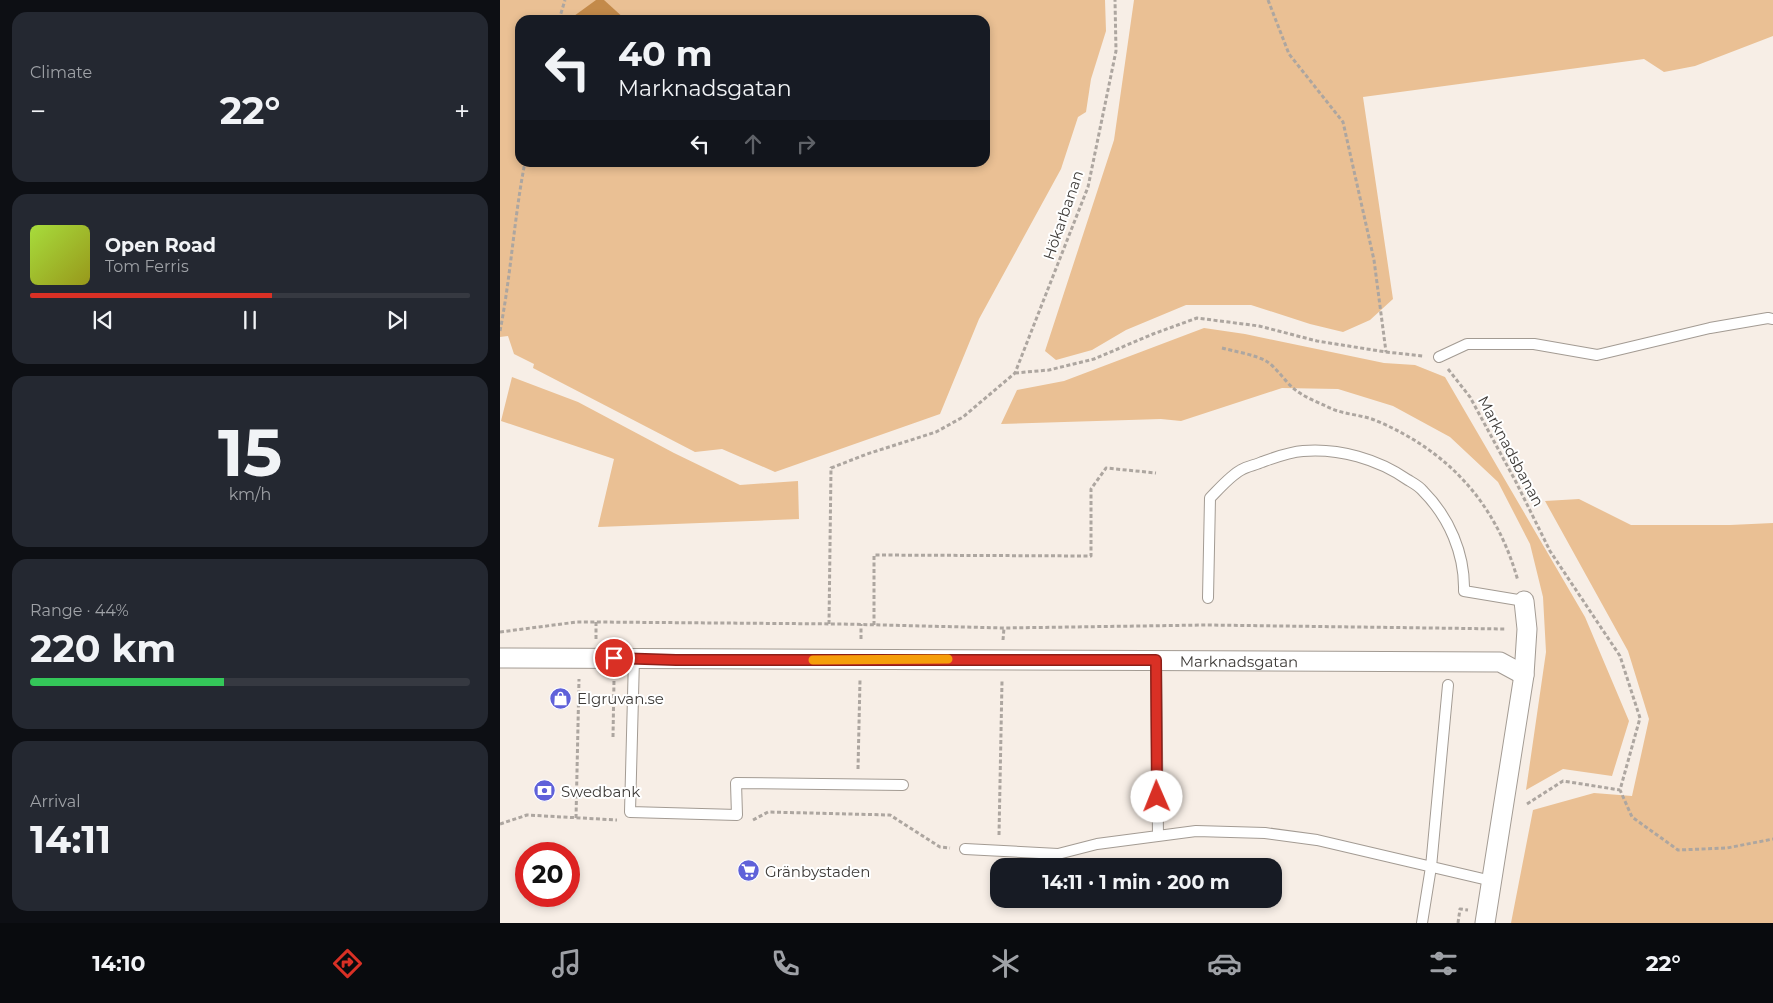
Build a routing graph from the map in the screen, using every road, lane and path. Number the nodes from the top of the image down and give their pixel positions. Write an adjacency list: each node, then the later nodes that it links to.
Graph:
1 (565, 0): 4 (path)
2 (1115, 0): 10 (path, Hökarbanan)
3 (1268, 0): 8 (path)
4 (560, 15)
5 (524, 167): 7 (path)
6 (1773, 319): 9 (lane)
7 (500, 331)
8 (1386, 352): 9 (path); 10 (path)
9 (1439, 357): 30 (path, Marknadsbanan)
10 (1015, 373): 14 (path)
11 (1156, 473): 16 (path)
12 (1208, 598): 13 (lane)
13 (1524, 600): 18 (street)
14 (829, 624): 15 (path); 19 (path)
15 (861, 624): 16 (path); 23 (path)
16 (874, 625): 17 (path)
17 (1004, 628): 18 (path); 22 (path)
18 (1527, 629): 25 (street)
19 (500, 632)
20 (500, 658): 21 (street, Marknadsgatan)
21 (634, 658): 23 (street, Marknadsgatan); 28 (lane)
22 (1002, 659): 23 (street, Marknadsgatan); 24 (street, Marknadsgatan); 36 (path)
23 (860, 660): 28 (path)
24 (1156, 660): 25 (street, Marknadsgatan); 33 (lane)
25 (1524, 674): 38 (street)
26 (578, 679): 32 (path)
27 (1448, 684): 37 (lane)
28 (858, 784): 29 (lane)
29 (903, 784)
30 (1620, 790): 31 (path); 34 (path)
31 (1525, 812)
32 (576, 818)
33 (1158, 836): 36 (lane); 37 (lane)
34 (1773, 839)
35 (966, 849): 36 (lane)
36 (999, 851)
37 (1430, 866): 38 (lane); 40 (lane)
38 (1492, 881): 39 (street)
39 (1485, 918): 41 (path)
40 (1422, 923)
41 (1458, 923)

